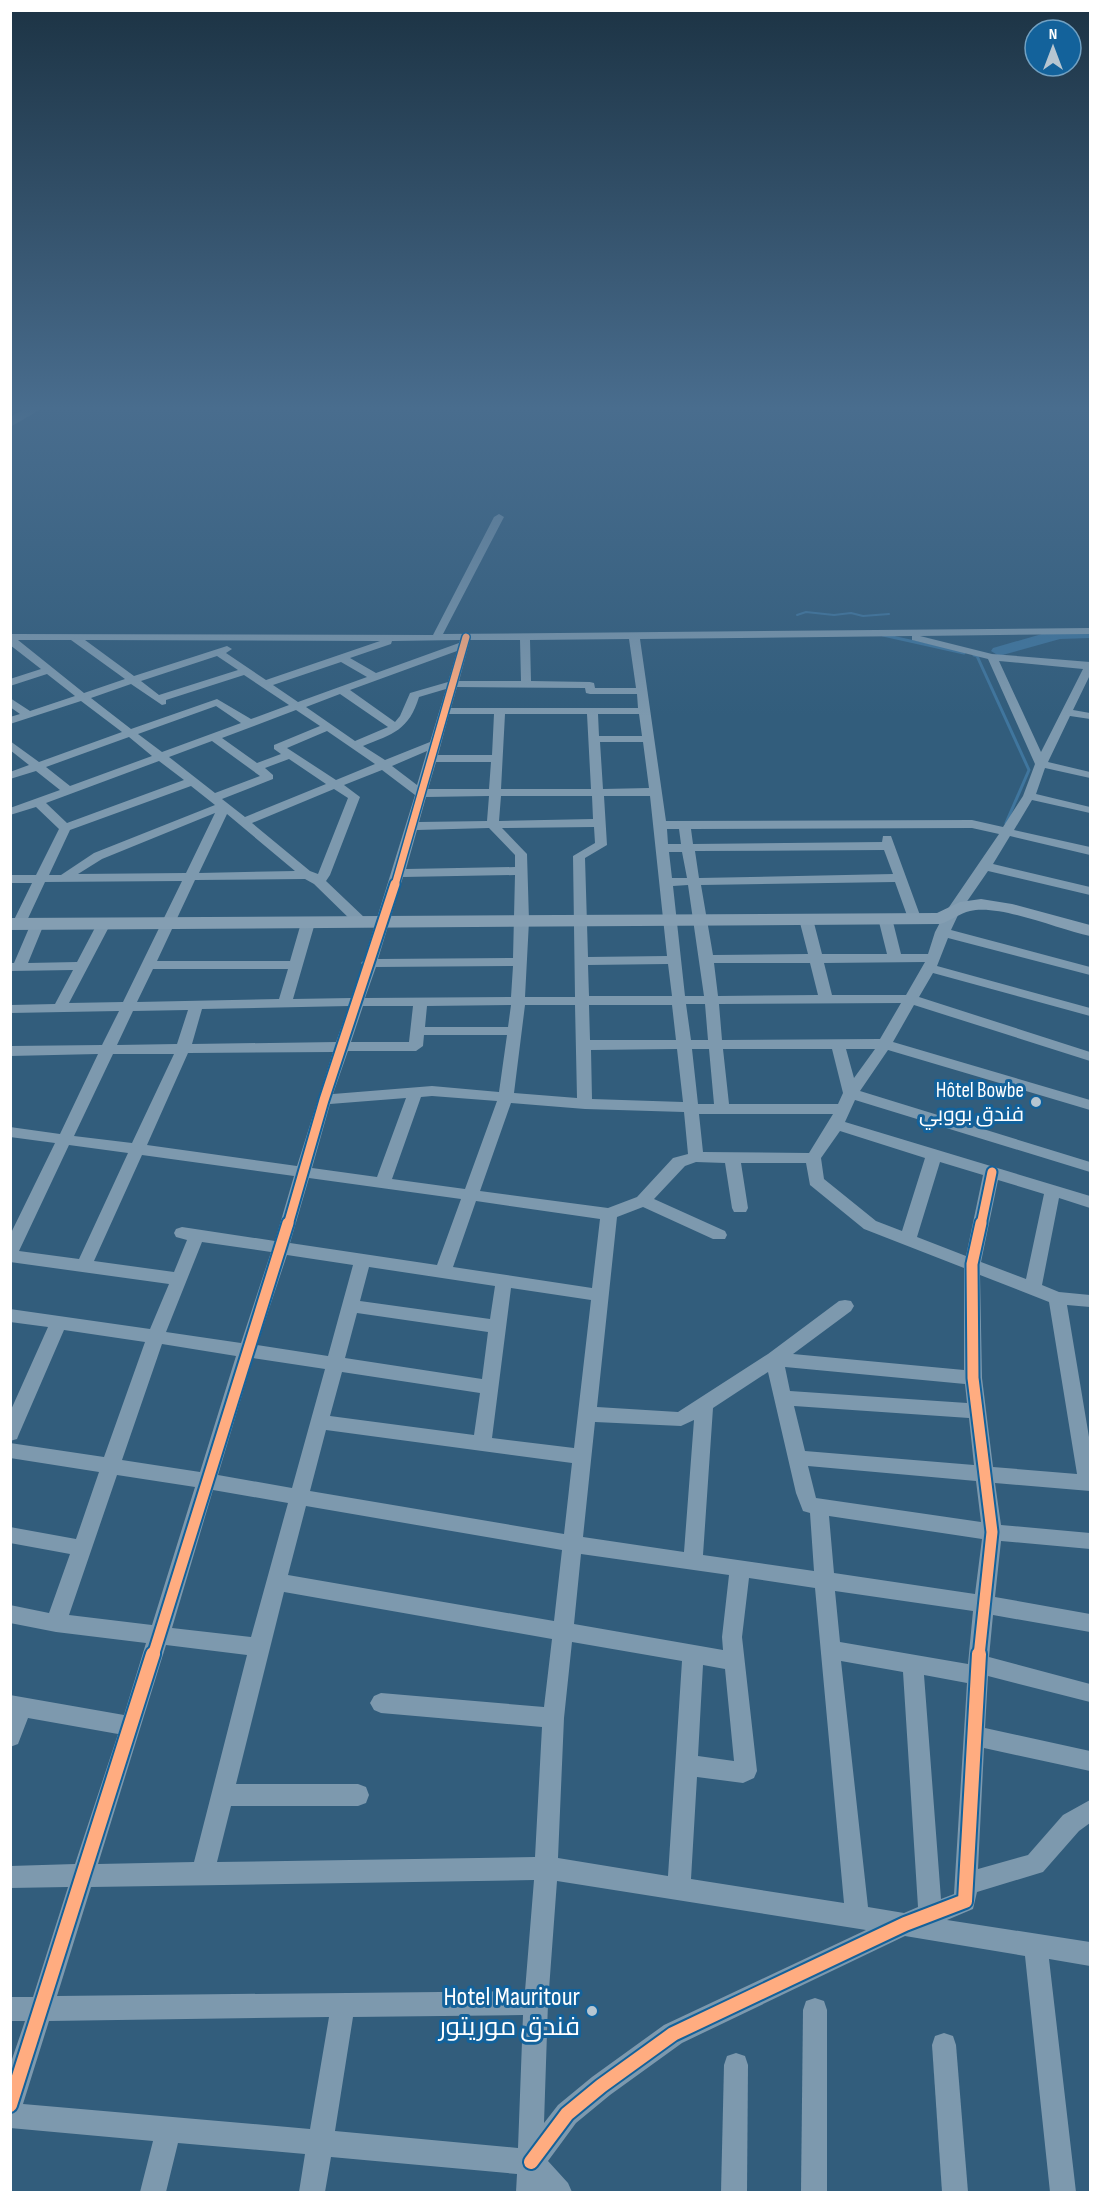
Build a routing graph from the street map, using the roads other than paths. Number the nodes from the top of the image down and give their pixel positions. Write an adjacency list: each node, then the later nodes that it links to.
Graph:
1 (499, 517): 5 (street)
2 (1090, 631): 3 (street)
3 (896, 633): 4 (street); 13 (street)
4 (634, 636): 6 (street); 26 (street)
5 (437, 637): 10 (street); 11 (street)
6 (525, 637): 11 (street); 23 (street)
7 (10, 638): 8 (street); 16 (street)
8 (75, 638): 9 (street); 19 (street)
9 (257, 638): 10 (street); 12 (street)
10 (399, 638): 14 (street)
11 (465, 641): 18 (street); 22 (street)
12 (218, 652): 17 (street); 19 (street)
13 (992, 657): 15 (street); 53 (street)
14 (342, 658): 18 (street); 21 (street)
15 (1090, 666): 35 (street)
16 (48, 670): 20 (street); 27 (street)
17 (246, 671): 21 (street); 25 (street)
18 (375, 678): 24 (street)
19 (131, 680): 25 (street); 27 (street)
20 (10, 683)
21 (265, 684): 29 (street)
22 (453, 684): 23 (street); 31 (street); 41 (street)
23 (526, 685): 26 (street)
24 (342, 690): 29 (street); 41 (street)
25 (177, 692): 30 (street)
26 (642, 692): 33 (street)
27 (81, 697): 36 (street); 42 (street)
28 (10, 700): 36 (street)
29 (298, 706): 39 (street); 40 (street)
30 (199, 708): 39 (street); 42 (street)
31 (444, 711): 32 (street); 46 (street)
32 (500, 711): 34 (street); 52 (street)
33 (644, 711): 34 (street); 45 (street)
34 (592, 712): 44 (street)
35 (1067, 712): 37 (street); 53 (street)
36 (28, 715): 38 (street)
37 (1090, 717)
38 (10, 721)
39 (250, 724): 43 (street)
40 (328, 727): 47 (street); 49 (street)
41 (397, 728): 47 (street)
42 (130, 734): 50 (street); 54 (street)
43 (213, 737): 50 (street); 56 (street)
44 (595, 739): 45 (street); 65 (street)
45 (648, 739): 62 (street)
46 (435, 744): 51 (street); 55 (street)
47 (354, 745): 55 (street)
48 (12, 747): 54 (street)
49 (290, 755): 56 (street); 60 (street)
50 (161, 757): 59 (street); 61 (street)
51 (431, 758): 52 (street); 63 (street)
52 (496, 759): 64 (street)
53 (1041, 764): 57 (street); 66 (street)
54 (38, 766): 58 (street); 61 (street)
55 (385, 766): 60 (street); 63 (street)
56 (255, 768): 68 (street)
57 (1090, 775)
58 (10, 776)
59 (192, 781): 68 (street); 78 (street)
60 (335, 785): 71 (street); 88 (street)
61 (69, 791): 67 (street)
62 (655, 792): 65 (street); 74 (street)
63 (420, 793): 64 (street); 76 (street)
64 (495, 793): 65 (street); 77 (street)
65 (598, 793): 72 (street)
66 (1029, 796): 69 (street); 79 (street)
67 (38, 802): 70 (street); 78 (street)
68 (219, 802): 71 (street); 87 (street); 92 (street)
69 (1090, 810)
70 (10, 812)
71 (246, 821): 88 (street)
72 (600, 823): 77 (street); 103 (street)
73 (882, 824): 75 (street); 79 (street); 80 (street)
74 (660, 825): 75 (street); 81 (street)
75 (684, 825): 82 (street)
76 (411, 826): 77 (street); 86 (street)
77 (493, 826): 85 (street)
78 (65, 828): 91 (street)
79 (1006, 831): 83 (street); 84 (street)
80 (889, 846): 82 (street); 89 (street)
81 (662, 848): 82 (street); 93 (street)
82 (688, 848): 94 (street)
83 (1090, 851)
84 (985, 866): 95 (street); 96 (street)
85 (522, 872): 86 (street); 102 (street)
86 (398, 873): 105 (street)
87 (190, 877): 88 (street); 92 (street); 108 (street)
88 (317, 877): 104 (street)
89 (900, 878): 94 (street); 98 (street)
90 (10, 879): 91 (street)
91 (41, 879): 92 (street); 107 (street)
92 (62, 879)
93 (666, 882): 94 (street); 100 (street)
94 (694, 882): 101 (street)
95 (1090, 891)
96 (952, 913): 98 (street); 110 (street); 111 (street)
97 (885, 918): 98 (street); 99 (street); 113 (street)
98 (914, 918)
99 (806, 919): 101 (street); 112 (street)
100 (670, 920): 101 (street); 103 (street); 115 (street)
101 (700, 920): 114 (street)
102 (522, 921): 103 (street); 105 (street); 117 (street)
103 (581, 921): 116 (street)
104 (361, 922): 105 (street); 106 (street)
105 (384, 922): 118 (street)
106 (308, 923): 108 (street); 121 (street)
107 (22, 924): 109 (street); 123 (street)
108 (168, 924): 109 (street); 120 (street)
109 (103, 925): 122 (street)
110 (1090, 931)
111 (942, 932): 119 (street); 124 (street)
112 (815, 958): 113 (street); 114 (street); 127 (street)
113 (895, 958): 119 (street)
114 (707, 959): 126 (street)
115 (675, 960): 116 (street); 125 (street)
116 (581, 961): 129 (street)
117 (520, 962): 118 (street); 132 (street)
118 (368, 963): 130 (street)
119 (931, 963): 128 (street); 138 (street)
120 (148, 965): 121 (street); 135 (street)
121 (296, 965): 133 (street)
122 (81, 966): 123 (street); 136 (street)
123 (15, 967)
124 (1090, 971)
125 (679, 999): 126 (street); 129 (street); 141 (street)
126 (711, 999): 127 (street); 145 (street)
127 (826, 999): 128 (street)
128 (910, 999): 143 (street); 150 (street)
129 (582, 1000): 132 (street); 144 (street)
130 (355, 1002): 131 (street); 133 (street); 146 (street)
131 (420, 1002): 132 (street); 139 (street)
132 (518, 1002): 140 (street)
133 (285, 1003): 134 (street)
134 (196, 1005): 135 (street); 147 (street)
135 (128, 1007): 136 (street); 148 (street)
136 (60, 1008): 137 (street)
137 (10, 1009)
138 (1090, 1012)
139 (417, 1031): 140 (street); 146 (street)
140 (514, 1031): 153 (street)
141 (684, 1044): 144 (street); 145 (street); 157 (street)
142 (838, 1044): 143 (street); 145 (street); 152 (street)
143 (884, 1044): 152 (street); 156 (street)
144 (583, 1045): 155 (street)
145 (716, 1045): 159 (street)
146 (341, 1047): 147 (street); 154 (street)
147 (183, 1049): 148 (street); 163 (street)
148 (107, 1050): 149 (street); 162 (street)
149 (10, 1051)
150 (1090, 1057)
151 (415, 1093): 153 (street); 154 (street); 171 (street)
152 (850, 1093): 158 (street); 168 (street)
153 (506, 1096): 155 (street); 173 (street)
154 (324, 1100): 169 (street)
155 (585, 1104): 157 (street)
156 (1090, 1105)
157 (691, 1109): 159 (street); 165 (street)
158 (843, 1109): 159 (street); 160 (street)
159 (722, 1110)
160 (836, 1125): 164 (street); 167 (street)
161 (10, 1132): 162 (street)
162 (65, 1140): 163 (street); 181 (street)
163 (138, 1150): 169 (street); 184 (street)
164 (934, 1155): 170 (street); 179 (street)
165 (696, 1157): 166 (street); 174 (street)
166 (732, 1157): 167 (street); 176 (street)
167 (813, 1158): 179 (street)
168 (1090, 1167)
169 (303, 1172): 171 (street); 180 (street)
170 (992, 1172): 172 (street); 183 (street)
171 (383, 1183): 173 (street)
172 (1053, 1191): 175 (street); 188 (street)
173 (472, 1195): 177 (street); 185 (street)
174 (643, 1202): 177 (street); 178 (street)
175 (1090, 1202)
176 (741, 1208)
177 (609, 1214): 189 (street)
178 (719, 1235)
179 (907, 1241): 183 (street)
180 (281, 1247): 182 (street); 186 (street); 198 (street)
181 (10, 1254): 184 (street)
182 (363, 1260): 185 (street); 192 (street)
183 (972, 1264): 188 (street); 201 (street)
184 (84, 1266): 186 (street)
185 (443, 1271): 187 (street)
186 (179, 1279): 197 (street)
187 (504, 1281): 189 (street); 196 (street)
188 (1033, 1287): 190 (street)
189 (599, 1295): 206 (street)
190 (1057, 1298): 191 (street); 216 (street)
191 (1090, 1301)
192 (350, 1306): 196 (street); 200 (street)
193 (845, 1306): 199 (street)
194 (10, 1315): 195 (street)
195 (59, 1322): 197 (street); 208 (street)
196 (498, 1327): 202 (street)
197 (156, 1336): 198 (street); 213 (street)
198 (247, 1350): 200 (street); 215 (street)
199 (774, 1359): 201 (street); 203 (street); 204 (street)
200 (335, 1364): 202 (street); 207 (street)
201 (974, 1378): 205 (street)
202 (490, 1387): 209 (street)
203 (783, 1398): 205 (street); 212 (street)
204 (704, 1404): 206 (street); 224 (street)
205 (976, 1411): 214 (street)
206 (586, 1414): 211 (street)
207 (320, 1422): 209 (street); 217 (street)
208 (10, 1434)
209 (482, 1444): 211 (street)
210 (10, 1450): 213 (street)
211 (581, 1457): 222 (street)
212 (798, 1458): 214 (street); 218 (street)
213 (112, 1467): 215 (street); 223 (street)
214 (985, 1474): 216 (street); 219 (street)
215 (207, 1481): 217 (street); 233 (street)
216 (1089, 1483)
217 (300, 1497): 222 (street); 226 (street)
218 (819, 1506): 219 (street); 227 (street)
219 (992, 1532): 221 (street); 228 (street)
220 (10, 1535): 223 (street)
221 (1090, 1541)
222 (573, 1544): 224 (street); 232 (street)
223 (82, 1548): 230 (street)
224 (693, 1563): 225 (street)
225 (740, 1570): 227 (street); 237 (street)
226 (278, 1582): 232 (street); 234 (street)
227 (824, 1582): 228 (street); 235 (street)
228 (984, 1604): 231 (street); 239 (street)
229 (10, 1614): 230 (street)
230 (56, 1623): 233 (street)
231 (1090, 1623)
232 (561, 1633): 236 (street); 243 (street)
233 (158, 1636): 234 (street); 244 (street)
234 (259, 1647): 249 (street)
235 (830, 1650): 238 (street); 259 (street)
236 (693, 1654): 237 (street); 248 (street)
237 (733, 1661): 248 (street)
238 (913, 1664): 239 (street); 258 (street)
239 (978, 1669): 240 (street); 245 (street)
240 (1090, 1693)
241 (381, 1703): 243 (street)
242 (16, 1706): 244 (street); 246 (street)
243 (553, 1718): 252 (street)
244 (131, 1726): 255 (street)
245 (974, 1736): 247 (street); 256 (street)
246 (10, 1737)
247 (1090, 1761)
248 (687, 1765): 257 (street)
249 (222, 1795): 250 (street); 253 (street)
250 (358, 1795)
251 (1084, 1820): 256 (street)
252 (546, 1868): 253 (street); 257 (street); 263 (street)
253 (203, 1873): 255 (street)
254 (10, 1877): 255 (street)
255 (83, 1877): 266 (street)
256 (965, 1884): 258 (street)
257 (679, 1889): 259 (street)
258 (930, 1913): 260 (street)
259 (857, 1916): 260 (street)
260 (905, 1924): 261 (street); 274 (street)
261 (1036, 1945): 262 (street); 282 (street)
262 (1090, 1954)
263 (536, 2003): 264 (street); 274 (street)
264 (343, 2005): 266 (street); 273 (street)
265 (10, 2009): 266 (street)
266 (39, 2009): 270 (street)
267 (815, 2010): 280 (street)
268 (945, 2045): 281 (street)
269 (736, 2065): 279 (street)
270 (10, 2105)
271 (10, 2115): 272 (street)
272 (169, 2130): 273 (street); 275 (street)
273 (321, 2144): 274 (street); 276 (street)
274 (531, 2162): 277 (street); 278 (street)
275 (153, 2193)
276 (312, 2193)
277 (529, 2193)
278 (559, 2193)
279 (734, 2193)
280 (814, 2193)
281 (955, 2193)
282 (1063, 2193)

